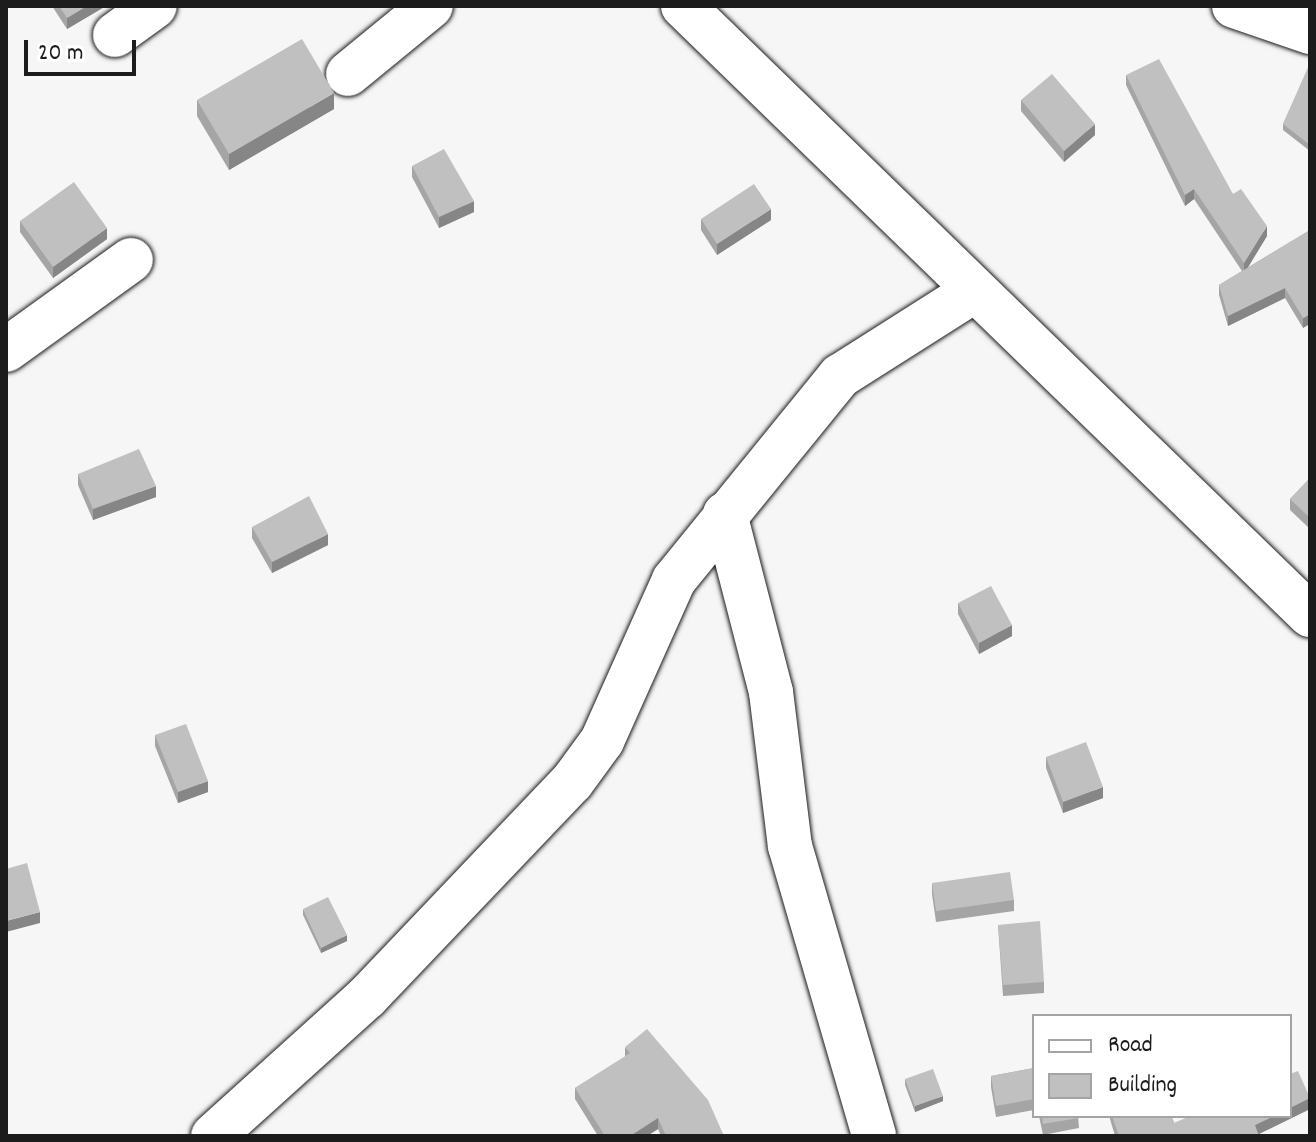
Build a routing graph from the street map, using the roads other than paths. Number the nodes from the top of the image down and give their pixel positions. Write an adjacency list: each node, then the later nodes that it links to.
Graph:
1 (155, 6): 6 (street)
2 (431, 6): 7 (street)
3 (683, 6): 9 (street)
4 (1234, 6): 5 (street)
5 (1310, 32)
6 (115, 35)
7 (348, 74)
8 (131, 260): 10 (street)
9 (974, 291): 11 (street); 12 (street)
10 (6, 350)
11 (725, 514): 13 (street); 14 (street)
12 (1310, 615)
13 (213, 1136)
14 (874, 1136)

